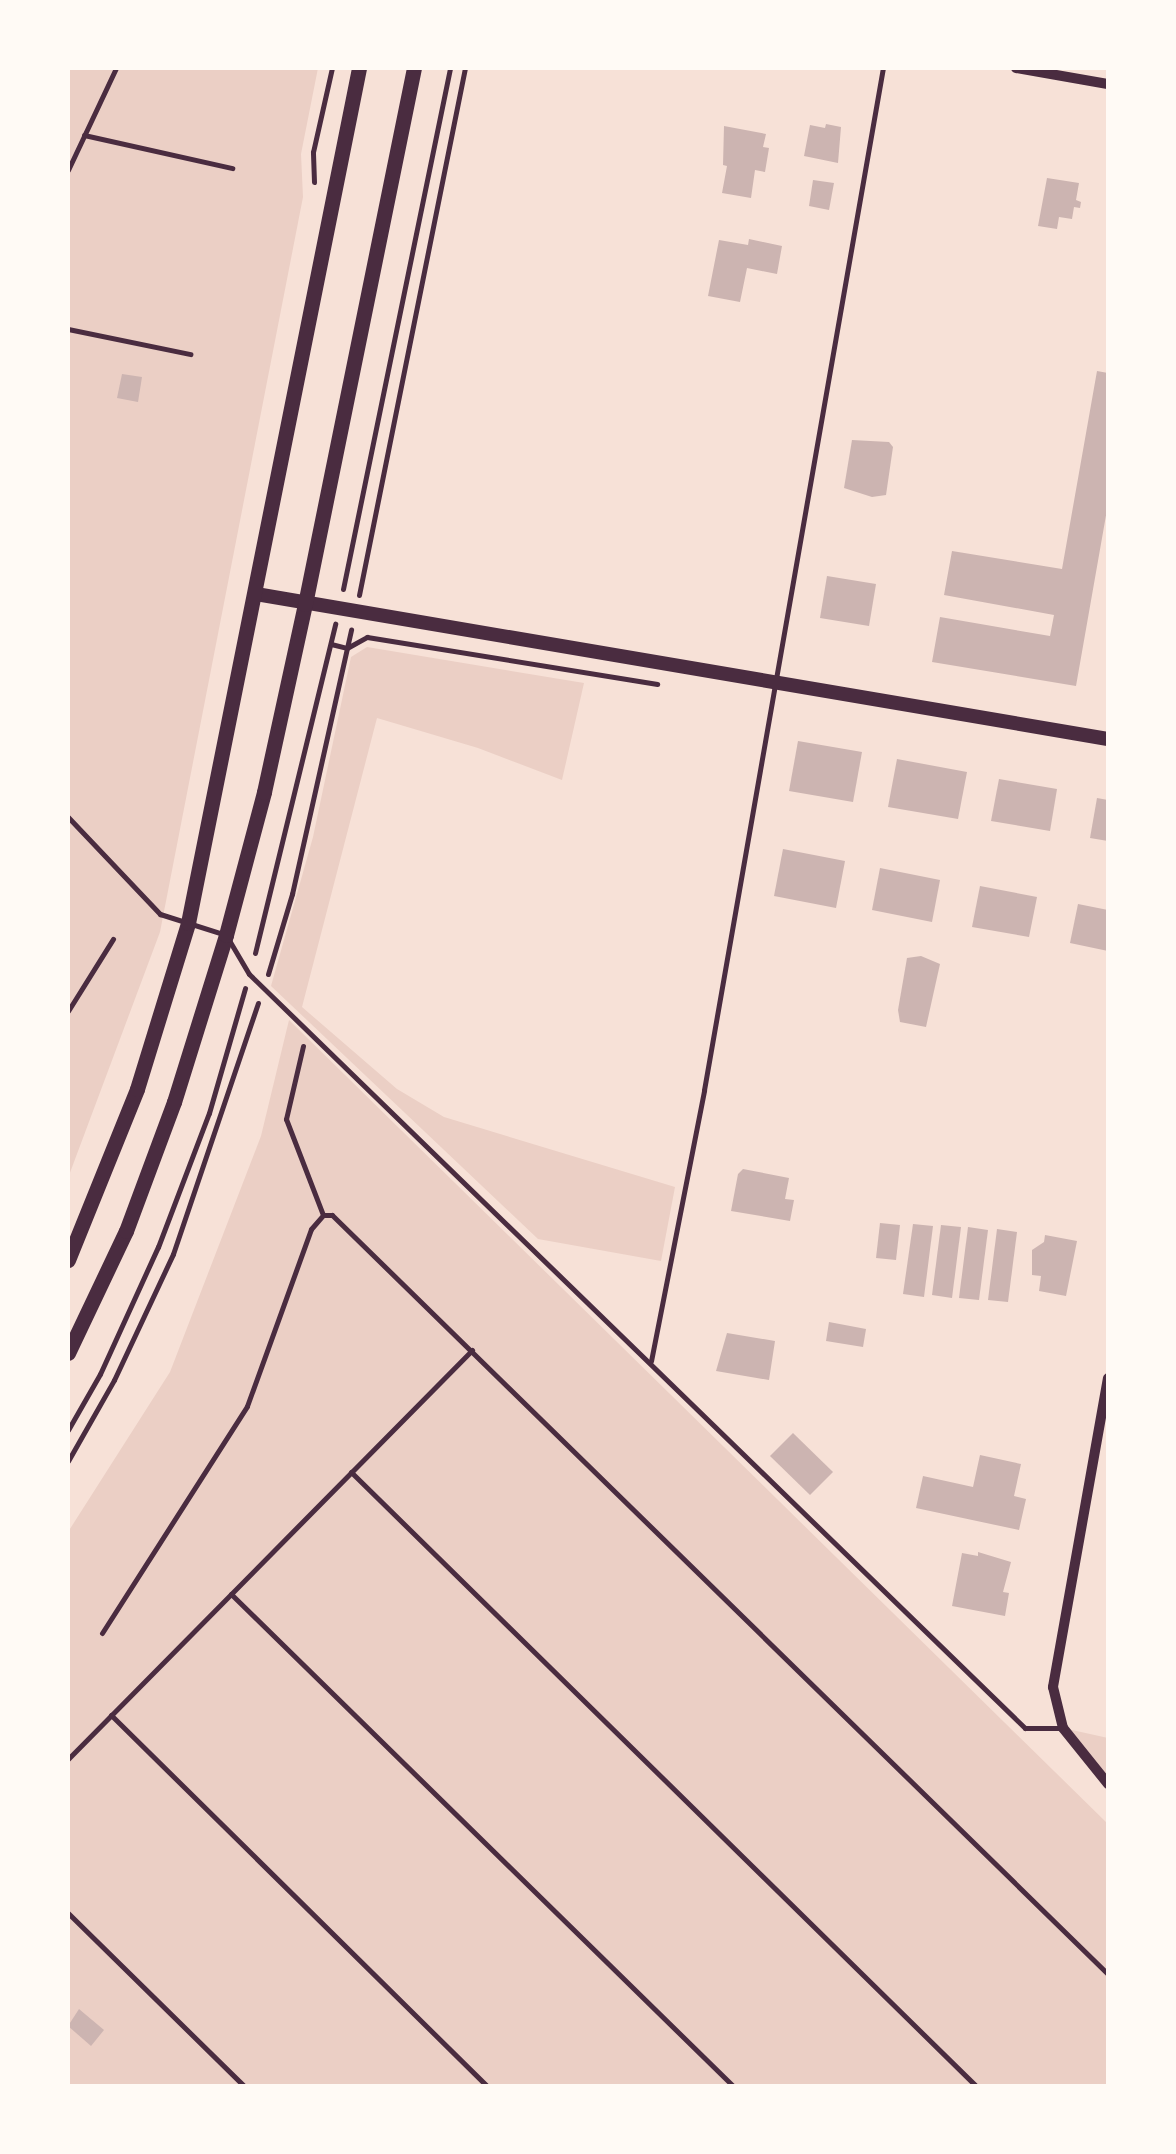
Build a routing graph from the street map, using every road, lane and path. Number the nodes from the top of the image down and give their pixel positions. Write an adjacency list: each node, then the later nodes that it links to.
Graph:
1 (116, 68): 9 (path)
2 (359, 68): 14 (main road)
3 (414, 68): 15 (main road)
4 (450, 68): 16 (path)
5 (465, 68): 17 (path)
6 (883, 68): 18 (lane)
7 (1016, 68): 8 (street)
8 (1108, 84)
9 (84, 135): 10 (path); 11 (path)
10 (232, 168)
11 (68, 170)
12 (68, 329): 13 (path)
13 (190, 354)
14 (256, 594): 15 (street); 21 (main road)
15 (305, 604): 16 (street); 22 (main road)
16 (338, 610): 17 (street); 24 (path)
17 (354, 613): 18 (street); 25 (path)
18 (773, 682): 19 (street); 32 (lane)
19 (1108, 739)
20 (68, 817): 21 (lane)
21 (188, 922): 22 (lane); 29 (main road)
22 (226, 936): 24 (lane); 31 (main road)
23 (113, 940): 26 (path)
24 (249, 974): 25 (lane); 34 (path)
25 (264, 986): 27 (lane); 35 (path)
26 (68, 1011)
27 (307, 1028): 28 (path); 32 (lane)
28 (323, 1216): 30 (path); 38 (path)
29 (68, 1260)
30 (472, 1350): 36 (path); 44 (path)
31 (68, 1354)
32 (651, 1361): 40 (lane)
33 (1108, 1378): 40 (street)
34 (68, 1430)
35 (68, 1461)
36 (351, 1472): 37 (path); 48 (path)
37 (231, 1594): 39 (path); 47 (path)
38 (102, 1633)
39 (111, 1715): 41 (path); 46 (path)
40 (1063, 1728): 42 (street)
41 (68, 1759)
42 (1108, 1784)
43 (68, 1913): 45 (path)
44 (1108, 1974)
45 (244, 2086)
46 (488, 2086)
47 (733, 2086)
48 (976, 2086)

